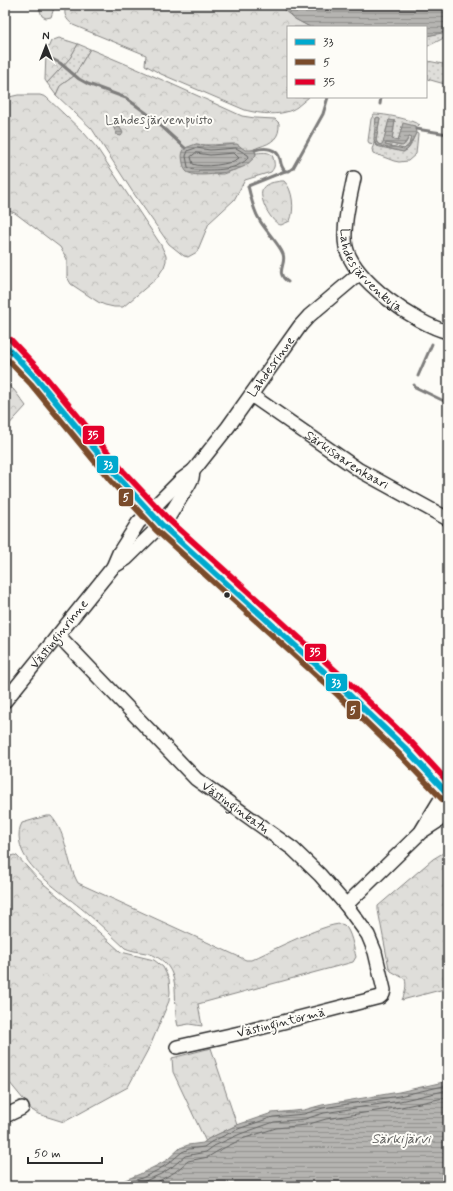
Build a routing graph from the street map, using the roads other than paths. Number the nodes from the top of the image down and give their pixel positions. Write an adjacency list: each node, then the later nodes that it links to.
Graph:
1 (354, 178): 2 (street, Lahdesjärvenkuja)
2 (360, 273): 3 (street, Lahdesjärvenkuja); 5 (street, Lahdesrinne)
3 (448, 332)
4 (5, 345): 7 (main road)
5 (251, 395): 6 (street, Lahdesrinne); 8 (street, Särkisaarenkaari)
6 (192, 471): 7 (street, Lahdesrinne); 9 (street, Lahdesrinne)
7 (149, 511): 9 (main road); 10 (street, Västinginrinne)
8 (448, 519)
9 (162, 525): 10 (street, Västinginrinne); 13 (main road)
10 (114, 567): 11 (street, Västinginrinne)
11 (58, 635): 12 (street, Västinginrinne); 16 (street, Västinginkatu)
12 (5, 701)
13 (448, 793): 15 (street)
14 (448, 811): 15 (street)
15 (421, 832): 16 (street)
16 (346, 905): 17 (street, Västinginkatu)
17 (383, 994): 18 (street, Västingintörmä)
18 (177, 1047)
19 (22, 1108): 20 (street)
20 (5, 1116)

